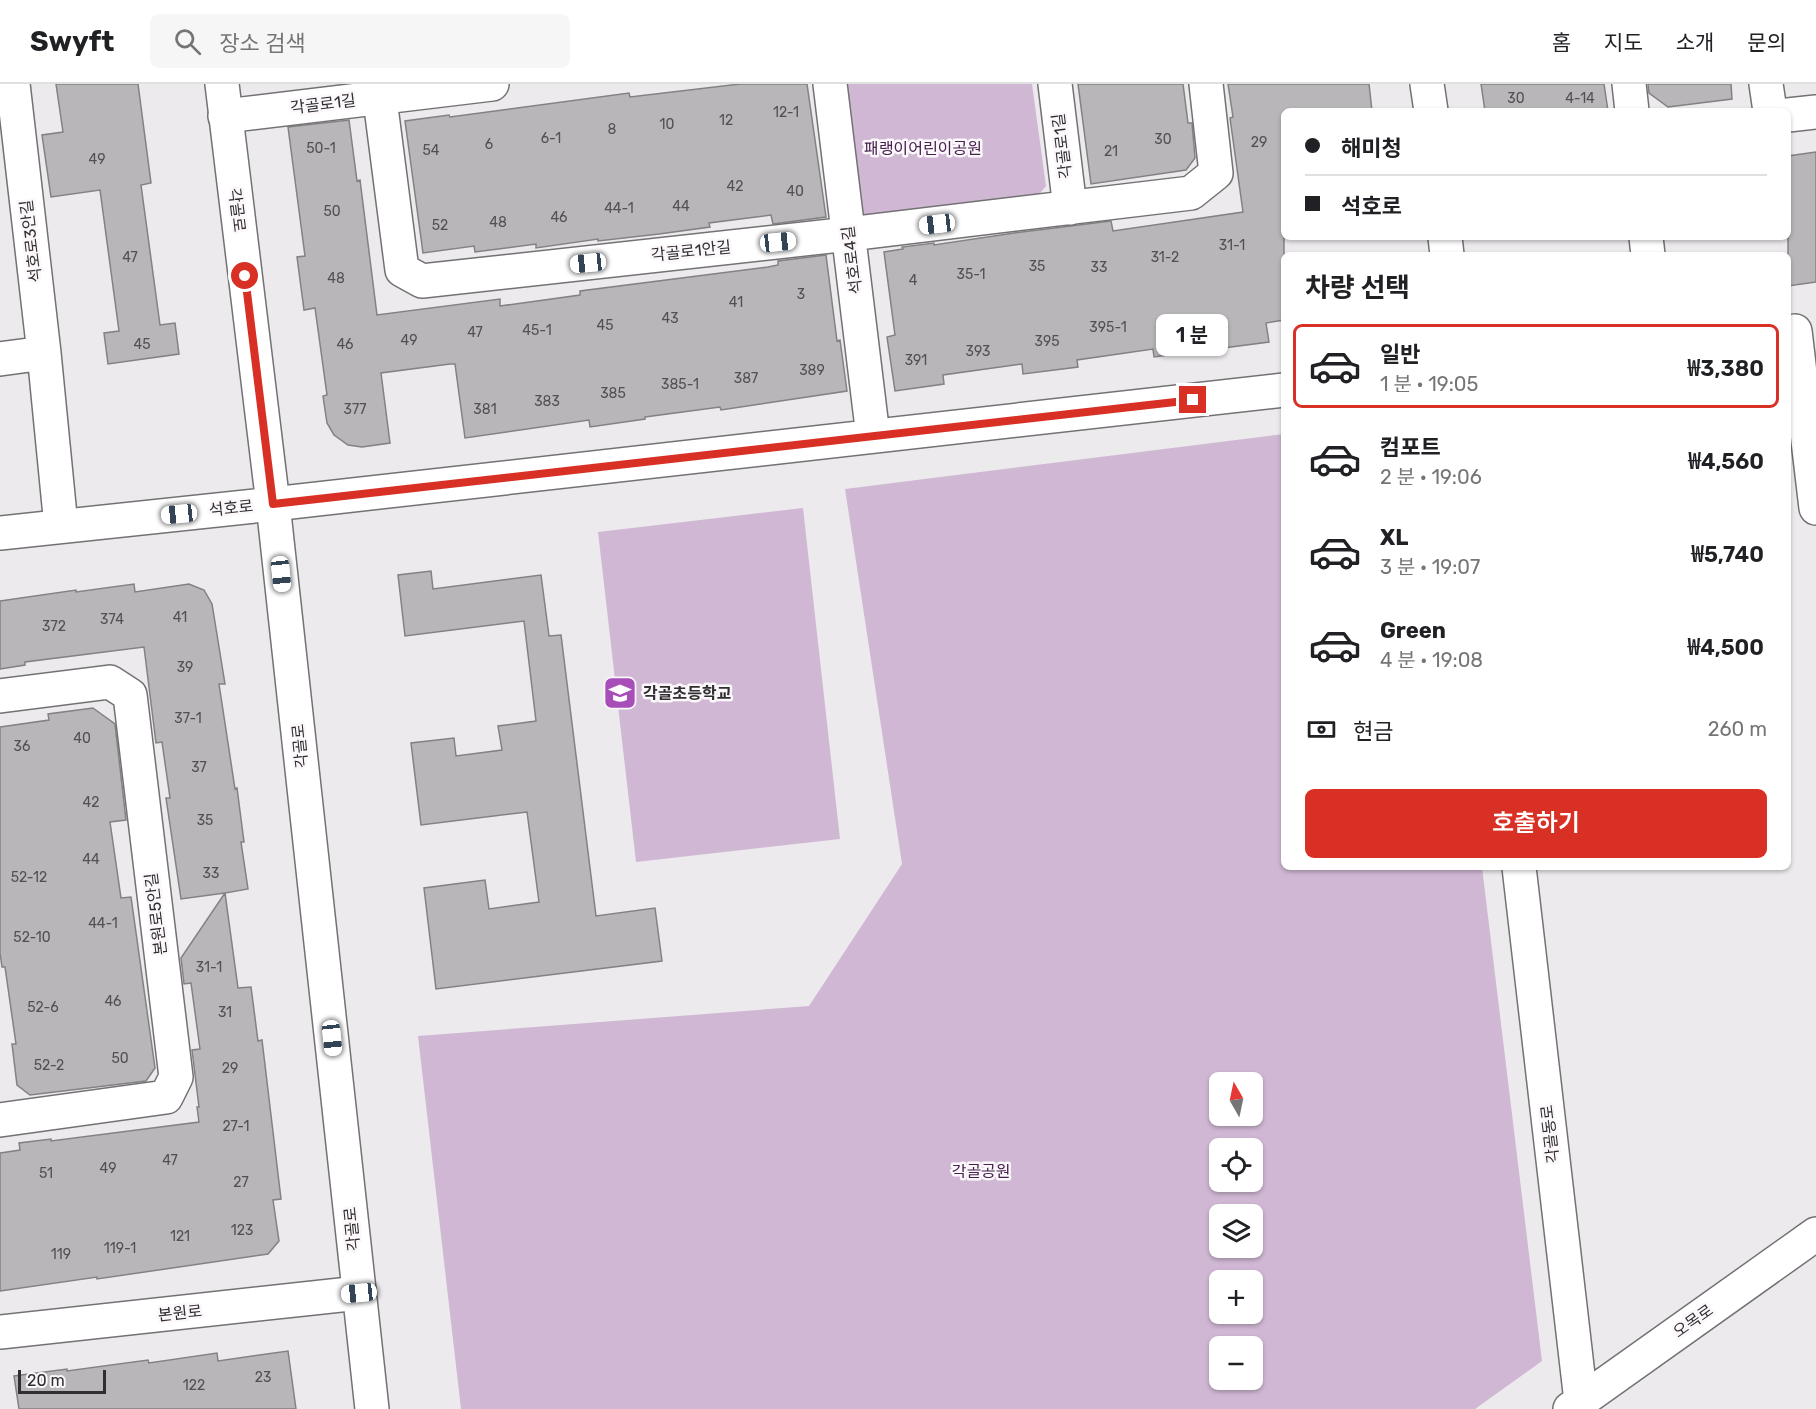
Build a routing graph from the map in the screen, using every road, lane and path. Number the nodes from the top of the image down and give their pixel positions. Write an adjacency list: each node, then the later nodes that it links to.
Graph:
1 (13, 84): 20 (street, 석호로3안길)
2 (222, 84): 16 (street, 각골로)
3 (492, 84): 10 (street, 각골로1길)
4 (830, 84): 18 (street, 석호로4길)
5 (1055, 84): 17 (street, 각골로1길)
6 (1206, 84): 17 (street, 각골로1안길)
7 (1427, 84): 11 (street)
8 (1629, 84): 12 (street)
9 (1766, 84): 13 (street)
10 (379, 90): 16 (street, 각골로1길); 18 (street, 각골로1안길)
11 (1431, 108)
12 (1632, 108)
13 (1770, 108)
14 (1816, 112): 15 (street)
15 (1791, 115)
16 (225, 116): 24 (street, 각골로)
17 (1070, 208): 18 (street, 각골로1안길)
18 (849, 234): 23 (street, 석호로4길)
19 (1800, 331): 25 (street)
20 (44, 354): 21 (street); 26 (street, 석호로3안길)
21 (0, 359)
22 (1281, 390): 23 (street, 석호로)
23 (873, 436): 24 (street, 석호로)
24 (273, 504): 26 (street, 석호로); 32 (street, 각골로)
25 (1816, 508)
26 (62, 526): 27 (street, 석호로)
27 (0, 533)
28 (0, 696): 30 (street, 본원로5안길)
29 (1519, 870): 34 (street, 각골동로)
30 (0, 1120)
31 (1816, 1234): 34 (street, 오목로)
32 (359, 1293): 33 (street, 본원로); 35 (street, 각골로)
33 (0, 1332)
34 (1575, 1405)
35 (372, 1409)

